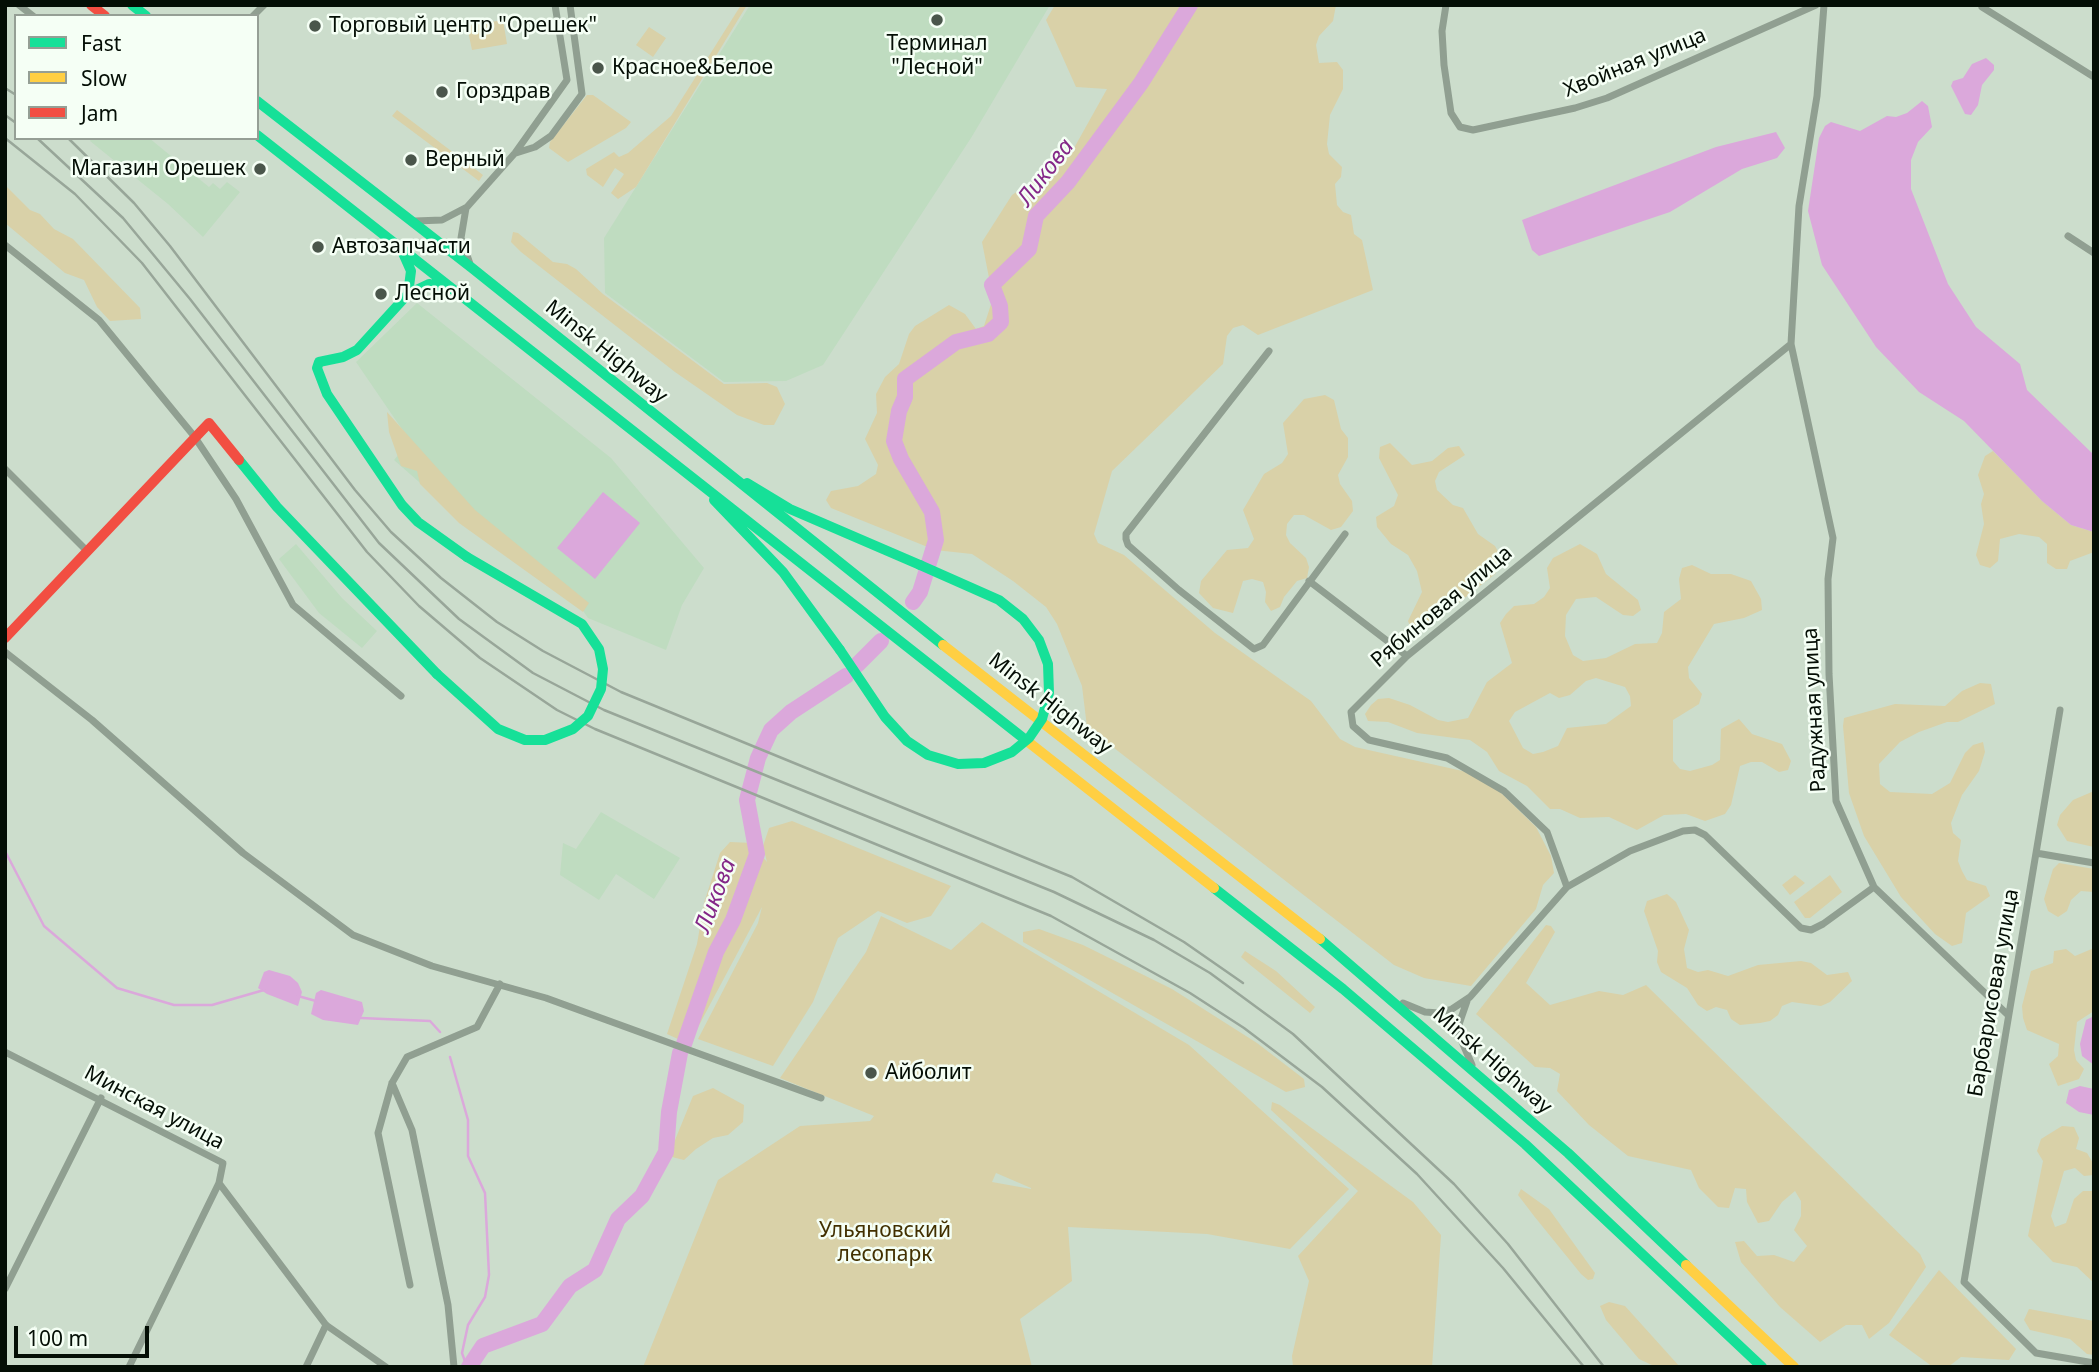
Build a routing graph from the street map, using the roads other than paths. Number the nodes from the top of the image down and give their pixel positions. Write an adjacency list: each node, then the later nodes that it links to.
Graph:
1 (555, 5): 10 (street)
2 (570, 5): 10 (street)
3 (1446, 5): 4 (street, Хвойная улица)
4 (1816, 5)
5 (1824, 5): 20 (street, Радужная улица)
6 (1982, 7): 7 (street)
7 (2094, 77)
8 (259, 103): 12 (main road, Minsk Highway)
9 (259, 137): 14 (main road, Minsk Highway)
10 (515, 153): 11 (street)
11 (467, 207): 12 (street); 17 (street)
12 (412, 221): 17 (main road, Minsk Highway)
13 (2068, 236): 16 (street)
14 (394, 242): 18 (main road, Minsk Highway); 19 (main road)
15 (5, 245): 22 (street)
16 (2094, 253)
17 (472, 268): 23 (main road, Minsk Highway)
18 (458, 291): 19 (main road); 25 (main road, Minsk Highway)
19 (408, 294): 22 (main road, bridge)
20 (1791, 344): 31 (street, Рябиновая улица); 37 (street, Радужная улица)
21 (1269, 351): 28 (street)
22 (194, 436): 27 (main road); 32 (street)
23 (707, 459): 25 (main road, bridge); 39 (main road, Minsk Highway)
24 (5, 469): 27 (street)
25 (689, 474): 56 (main road, Minsk Highway)
26 (1345, 534): 28 (street)
27 (88, 552): 29 (main road)
28 (1310, 581): 31 (street)
29 (5, 638)
30 (5, 652): 38 (street)
31 (1407, 656): 36 (street, Рябиновая улица)
32 (401, 696)
33 (2060, 710): 34 (street, Барбарисовая улица)
34 (2036, 853): 35 (street); 41 (street, Барбарисовая улица)
35 (2094, 863)
36 (1567, 887): 37 (street); 40 (street)
37 (1874, 887): 41 (street, Радужная улица)
38 (500, 984): 44 (street); 46 (street)
39 (1390, 997): 40 (street); 43 (main road, Minsk Highway)
40 (1470, 997): 43 (street)
41 (2008, 1015): 51 (street, Барбарисовая улица)
42 (5, 1052): 45 (street, Минская улица)
43 (1484, 1079): 57 (main road, Minsk Highway)
44 (392, 1083): 48 (street); 55 (street)
45 (101, 1098): 47 (street, Минская улица); 49 (street)
46 (821, 1098)
47 (219, 1183): 50 (street, Минская улица); 52 (street)
48 (410, 1285)
49 (5, 1290)
50 (327, 1325): 53 (street); 54 (street, Минская улица)
51 (2094, 1363)
52 (129, 1367)
53 (306, 1367)
54 (386, 1367)
55 (454, 1367)
56 (1762, 1367)
57 (1794, 1367)

